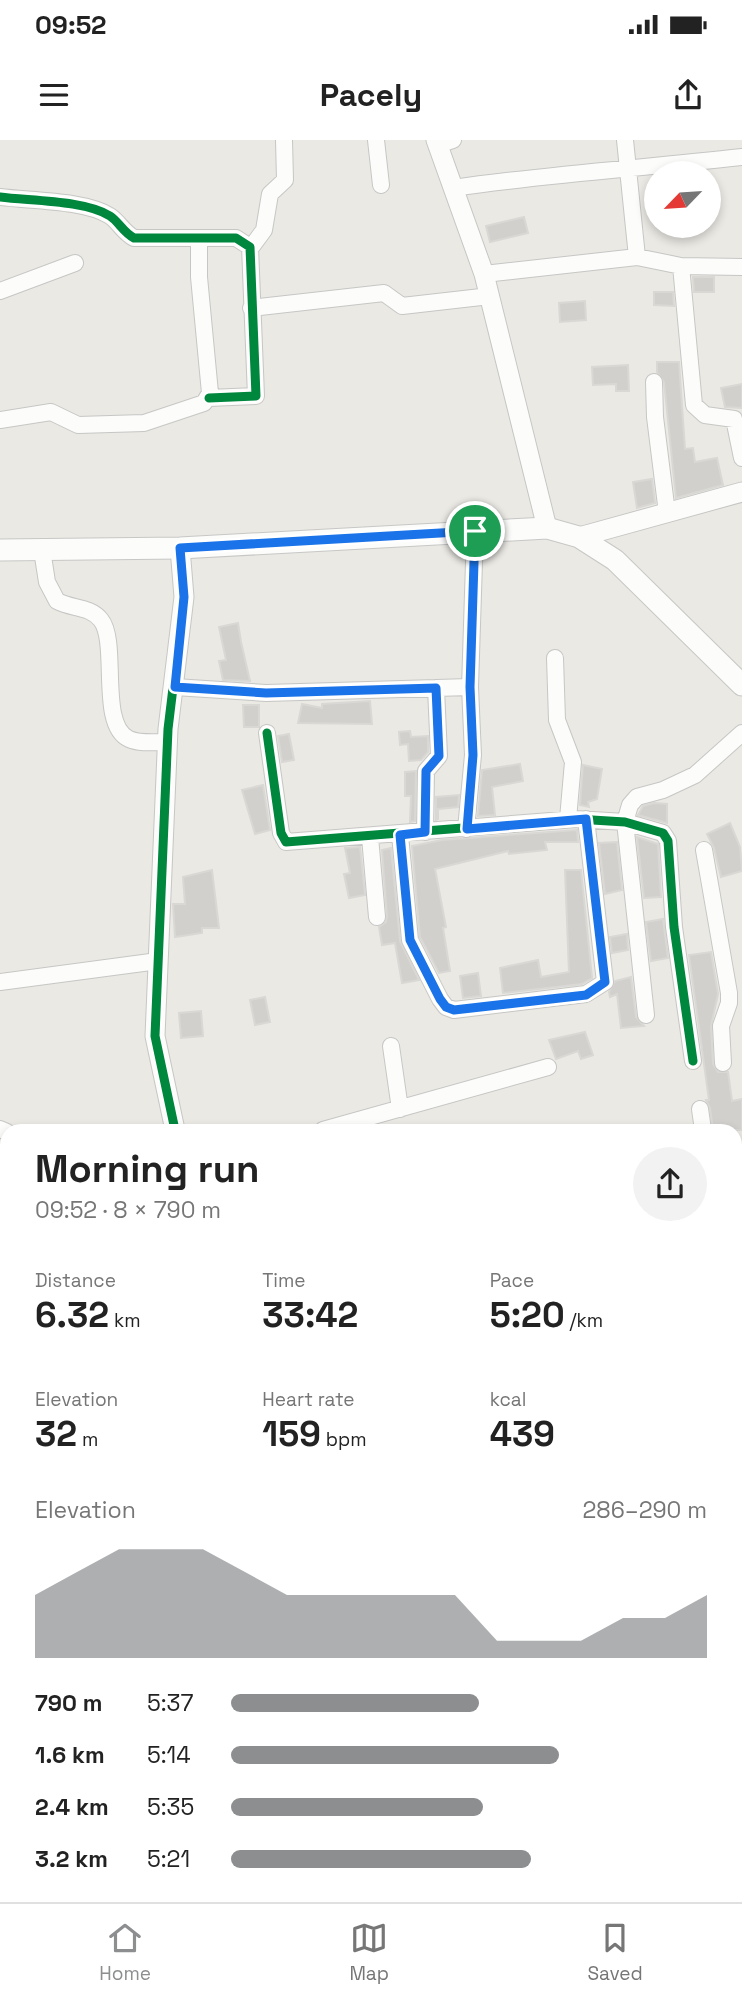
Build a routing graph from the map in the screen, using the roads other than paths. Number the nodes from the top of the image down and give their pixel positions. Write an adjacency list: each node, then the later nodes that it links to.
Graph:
1 (284, 140): 11 (street)
2 (376, 140): 7 (street)
3 (625, 140): 6 (street)
4 (442, 142): 8 (street)
5 (742, 157): 6 (street)
6 (629, 170): 8 (street); 12 (street)
7 (382, 185)
8 (453, 188): 16 (street)
9 (0, 197): 10 (street)
10 (199, 239): 11 (street); 21 (street)
11 (250, 249): 19 (street)
12 (637, 257): 14 (street); 16 (street)
13 (75, 262): 17 (street)
14 (681, 266): 15 (street); 23 (street)
15 (742, 267)
16 (484, 274): 18 (street)
17 (0, 291)
18 (490, 296): 19 (street); 26 (street)
19 (251, 308): 21 (street)
20 (654, 382): 25 (street)
21 (209, 398): 22 (street)
22 (0, 420)
23 (742, 458)
24 (742, 492): 25 (street)
25 (667, 513): 28 (street)
26 (547, 528): 27 (main road); 28 (main road)
27 (475, 531): 29 (main road); 35 (street)
28 (579, 537): 33 (main road)
29 (180, 548): 31 (main road); 34 (street)
30 (0, 550): 31 (main road)
31 (42, 550): 39 (street)
32 (555, 658): 40 (street)
33 (742, 684)
34 (175, 687): 36 (street); 39 (street)
35 (470, 687): 36 (street); 43 (street)
36 (436, 688): 44 (street)
37 (267, 733): 46 (street)
38 (742, 733): 42 (street)
39 (167, 742): 49 (street)
40 (568, 819): 41 (street); 43 (street)
41 (586, 819): 42 (street); 45 (street)
42 (625, 822): 52 (street); 54 (street)
43 (467, 829): 44 (street)
44 (425, 832): 45 (street)
45 (400, 835): 46 (street)
46 (370, 837): 48 (street)
47 (704, 850): 51 (street)
48 (377, 917)
49 (158, 961): 50 (street); 59 (street)
50 (0, 982)
51 (735, 987): 55 (street)
52 (646, 1015)
53 (391, 1046): 57 (street)
54 (693, 1061)
55 (723, 1063)
56 (548, 1067): 57 (street)
57 (400, 1109): 60 (street)
58 (700, 1110): 61 (street)
59 (174, 1124)
60 (345, 1124)
61 (702, 1124)

